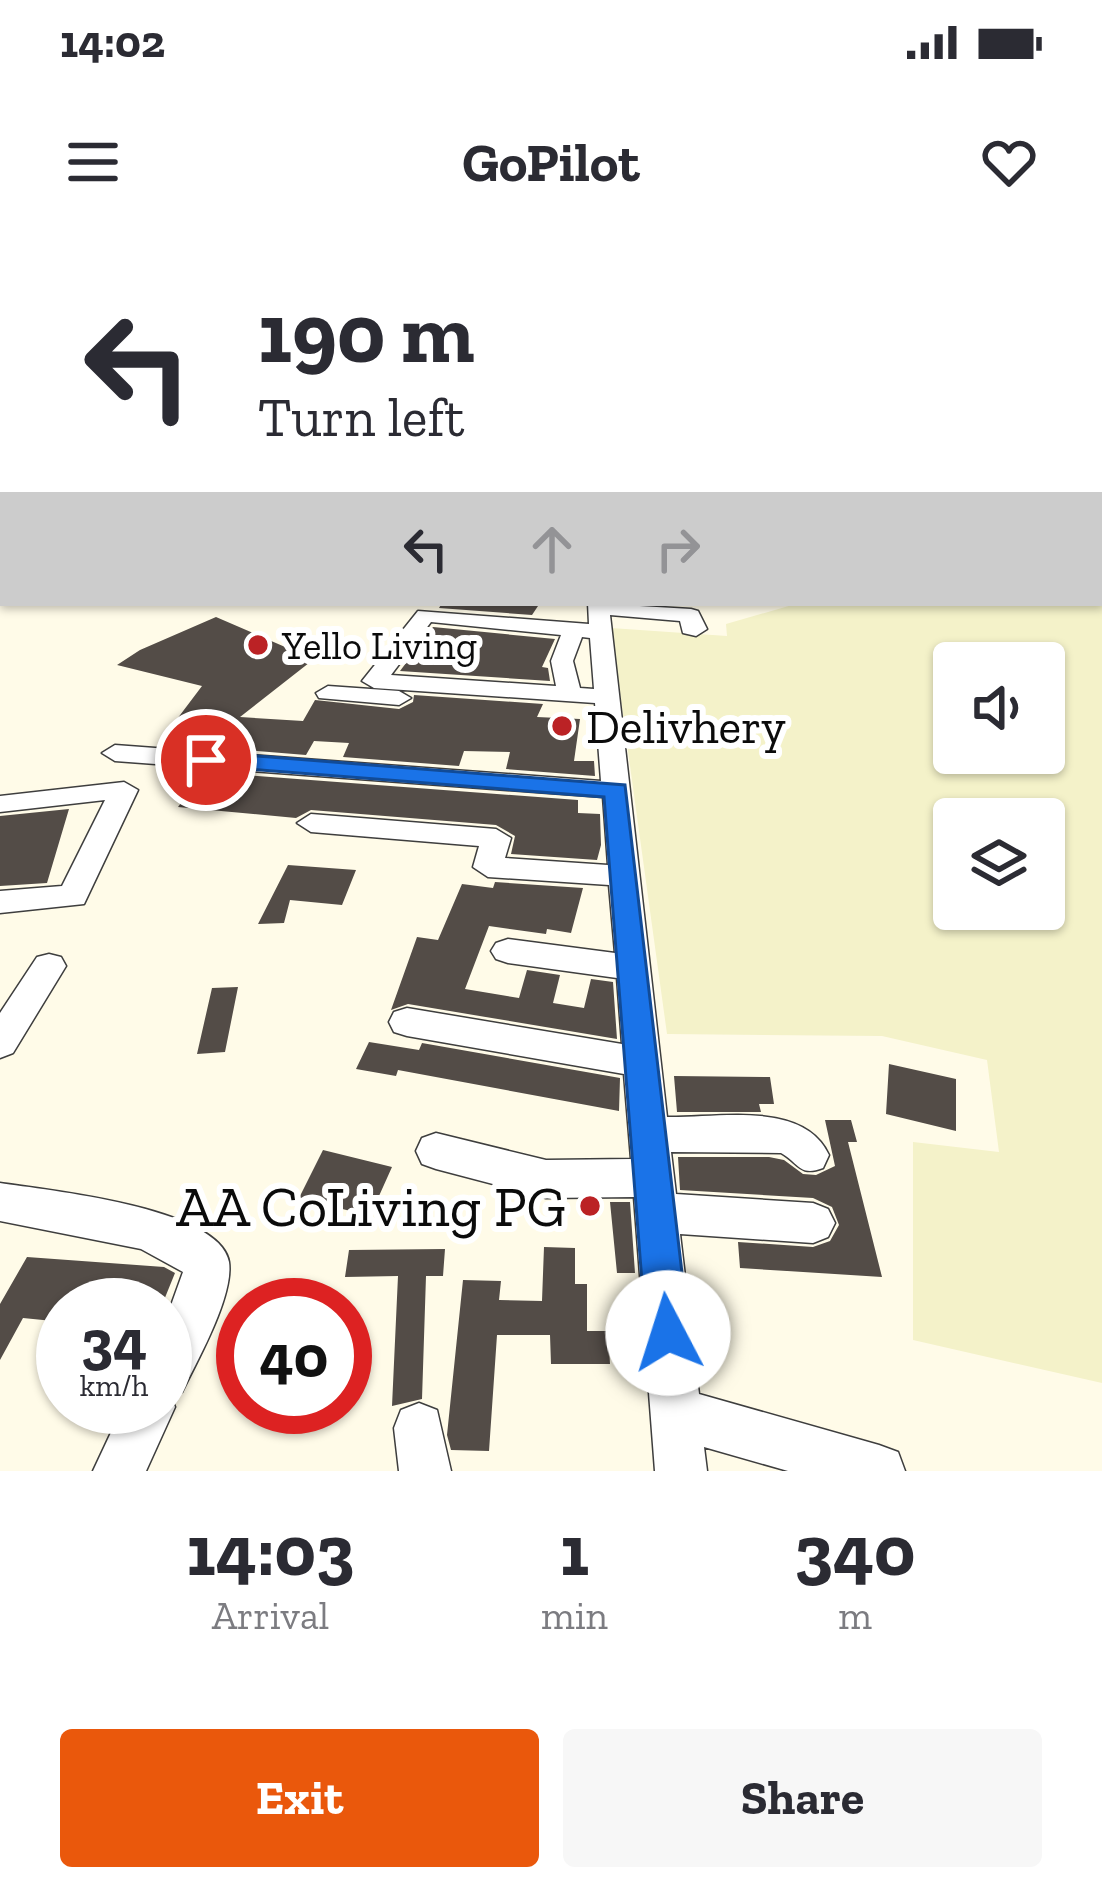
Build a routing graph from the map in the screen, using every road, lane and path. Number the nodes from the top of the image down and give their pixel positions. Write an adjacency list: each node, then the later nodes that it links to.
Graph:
1 (449, 606): 2 (street)
2 (594, 619): 3 (street); 5 (street); 5 (street)
3 (696, 629)
4 (328, 693): 5 (street)
5 (595, 701): 7 (street)
6 (115, 753): 7 (street)
7 (616, 790): 10 (street)
8 (0, 804): 11 (street)
9 (311, 823): 10 (street)
10 (624, 876): 14 (street)
11 (0, 902)
12 (508, 951): 14 (street)
13 (49, 966): 16 (street)
14 (633, 968): 17 (street)
15 (407, 1022): 17 (street)
16 (0, 1043)
17 (642, 1061): 18 (street)
18 (649, 1134): 20 (street); 21 (street)
19 (436, 1151): 21 (street)
20 (809, 1155)
21 (655, 1196): 23 (street); 25 (street)
22 (0, 1202): 24 (street)
23 (813, 1223)
24 (192, 1318)
25 (675, 1413): 28 (street); 29 (street)
26 (137, 1434): 27 (street)
27 (119, 1471)
28 (681, 1471)
29 (879, 1471)

